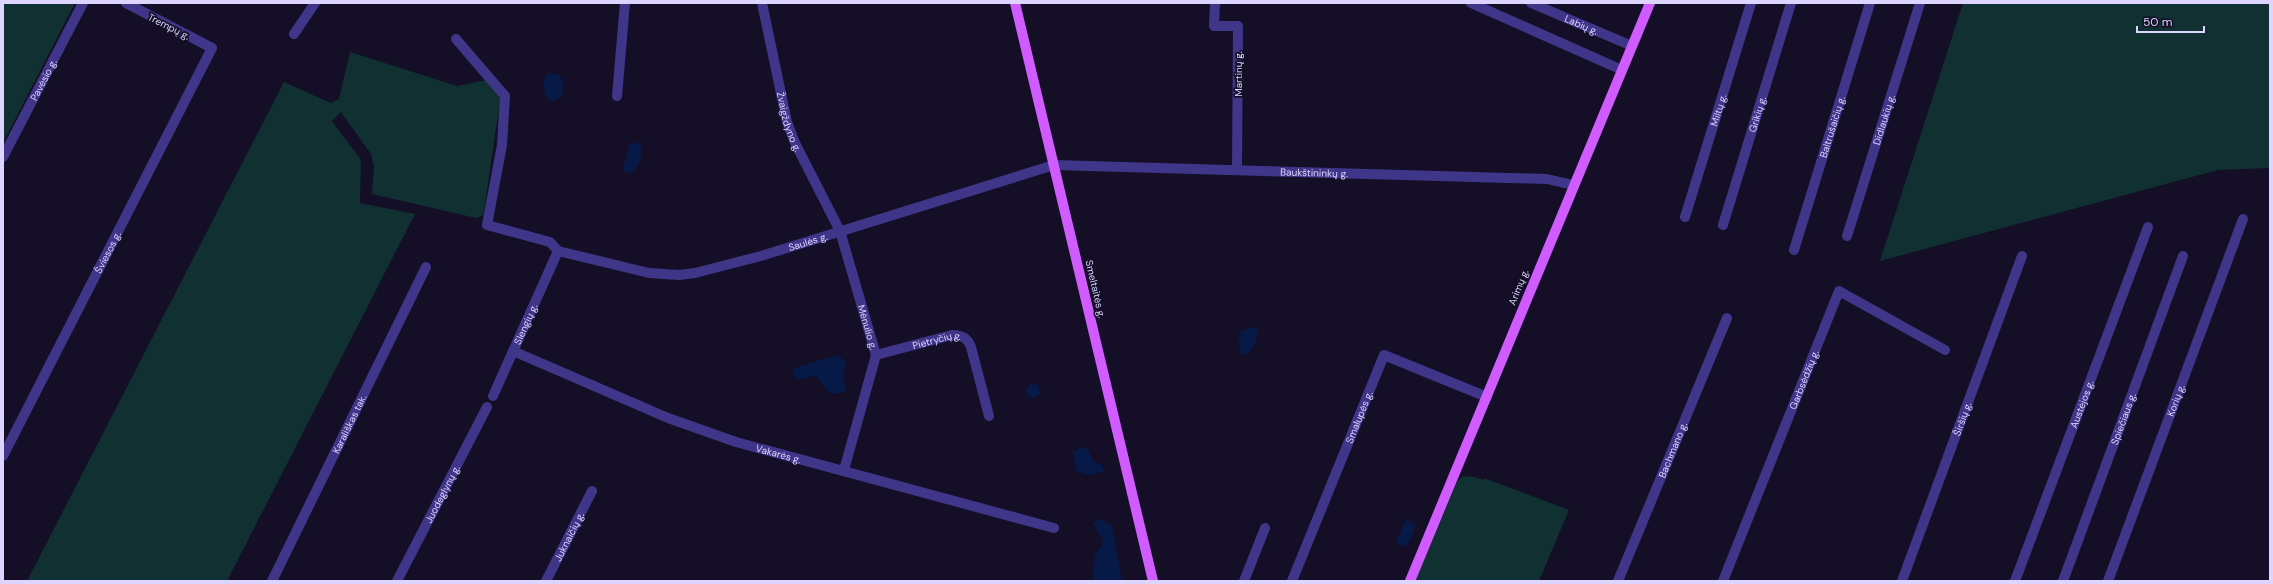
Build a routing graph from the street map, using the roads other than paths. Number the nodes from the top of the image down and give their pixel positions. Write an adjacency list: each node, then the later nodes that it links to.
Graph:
1 (83, 3): 21 (street, Pavėsio g.)
2 (126, 3): 18 (street, Trempų g.)
3 (315, 3): 15 (street)
4 (625, 3): 20 (street)
5 (762, 3): 29 (street, Žvaigždyno g.)
6 (1015, 3): 22 (main road, Smeltaitės g.)
7 (1215, 3): 23 (street, Martinų g.)
8 (1471, 3): 19 (street)
9 (1531, 3): 17 (street, Labių g.)
10 (1650, 3): 17 (main road, Arimų g.)
11 (1751, 3): 25 (street, Miltų g.)
12 (1790, 3): 27 (street, Grikių g.)
13 (1870, 3): 31 (street, Baltrušaičių g.)
14 (1920, 3): 30 (street, Didlaukių g.)
15 (294, 34)
16 (456, 39): 32 (street)
17 (1632, 46): 19 (main road, Arimų g.)
18 (212, 48): 44 (street, Šviesos g.)
19 (1622, 70): 24 (main road, Arimų g.)
20 (617, 96)
21 (3, 157)
22 (1054, 165): 23 (street, Baukštininkų g.); 29 (street, Saulės g.); 52 (main road, Smeltaitės g.)
23 (1237, 169): 24 (street, Baukštininkų g.)
24 (1573, 185): 41 (main road, Arimų g.)
25 (1685, 217)
26 (2243, 219): 61 (street, Korių g.)
27 (1723, 225)
28 (2148, 227): 59 (street, Austėjos g.)
29 (840, 231): 32 (street, Saulės g.); 39 (street, Mėnulio g.)
30 (1847, 236)
31 (1794, 250)
32 (558, 251): 38 (street, Slengių g.)
33 (2022, 256): 58 (street, Širšių g.)
34 (2183, 256): 60 (street, Spiečiaus g.)
35 (426, 267): 49 (street, Karališkas tak.)
36 (1727, 318): 56 (street, Bachmano g.)
37 (1945, 350): 57 (street, Garbsėdžių g.)
38 (513, 351): 40 (street, Slengių g.); 45 (street, Vakarės g.)
39 (876, 355): 43 (street, Pietryčių g.); 45 (street, Mėnulio g.)
40 (493, 396)
41 (1487, 396): 54 (street, Smalupės g.); 55 (main road, Arimų g.)
42 (487, 407): 50 (street, Juodeglynų g.)
43 (989, 416)
44 (3, 456)
45 (844, 470): 47 (street, Vakarės g.)
46 (592, 491): 51 (street, Juknaičių g.)
47 (1054, 528)
48 (1266, 528): 53 (street)
49 (272, 581)
50 (397, 581)
51 (546, 581)
52 (1153, 581)
53 (1244, 581)
54 (1292, 581)
55 (1410, 581)
56 (1618, 581)
57 (1723, 581)
58 (1902, 581)
59 (2015, 581)
60 (2062, 581)
61 (2108, 581)

